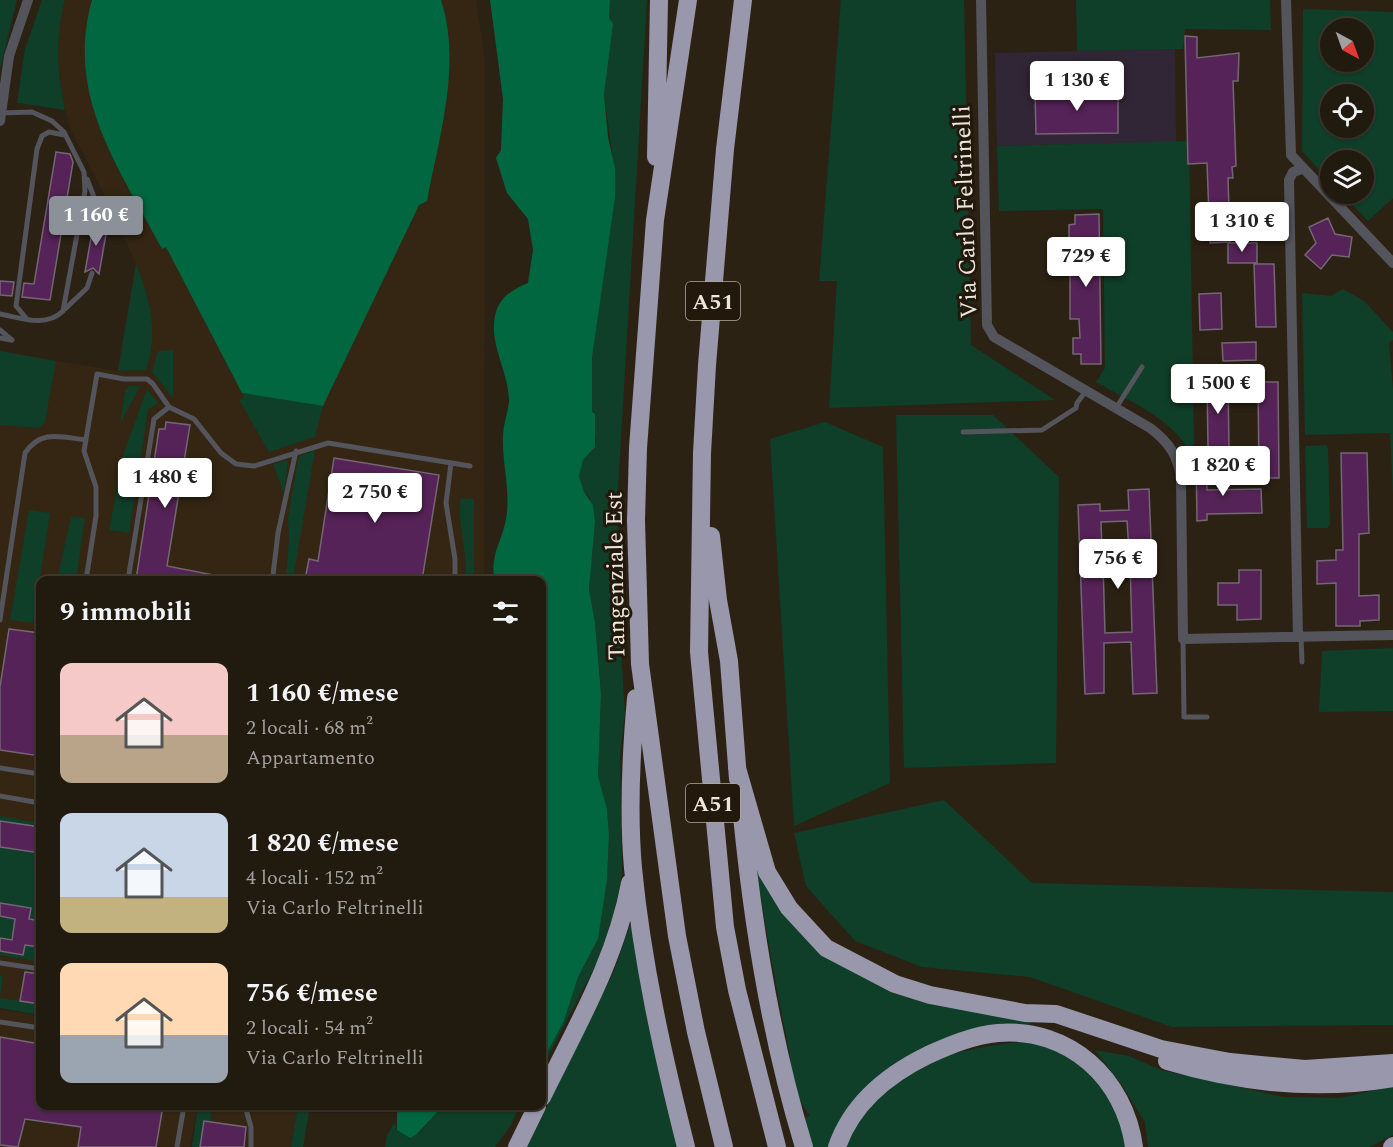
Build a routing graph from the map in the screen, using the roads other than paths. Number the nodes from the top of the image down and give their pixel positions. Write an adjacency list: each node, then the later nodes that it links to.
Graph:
1 (28, 0): 7 (street)
2 (659, 0): 11 (highway)
3 (688, 0): 11 (highway, Tangenziale Est / A51)
4 (743, 0): 27 (highway, A51)
5 (981, 0): 21 (street, Via Carlo Feltrinelli)
6 (1286, 0): 9 (street)
7 (1, 117): 8 (lane)
8 (67, 138): 10 (lane); 17 (lane)
9 (1302, 169): 13 (street); 36 (street)
10 (84, 172): 12 (lane); 15 (lane)
11 (655, 220): 39 (highway, Tangenziale Est / A51)
12 (100, 222)
13 (1393, 264)
14 (92, 273): 15 (lane)
15 (63, 311): 17 (lane)
16 (0, 315): 17 (lane)
17 (28, 319)
18 (0, 330): 19 (lane)
19 (0, 338)
20 (1142, 367): 23 (lane)
21 (1086, 391): 23 (street, Via Carlo Feltrinelli); 24 (lane)
22 (169, 407): 25 (lane); 26 (lane); 32 (lane)
23 (1116, 408): 37 (street, Via Carlo Feltrinelli)
24 (963, 432)
25 (86, 440): 31 (lane); 34 (lane)
26 (296, 451): 28 (lane); 30 (lane)
27 (702, 453): 42 (highway); 63 (highway, A51)
28 (451, 463): 29 (lane); 33 (lane)
29 (470, 466)
30 (273, 575)
31 (87, 576)
32 (129, 576)
33 (455, 576)
34 (0, 620)
35 (1393, 635): 36 (street)
36 (1299, 637): 37 (street); 38 (lane)
37 (1183, 639): 40 (lane, Via Carlo Feltrinelli)
38 (1302, 662)
39 (640, 664): 46 (highway); 62 (highway, Tangenziale Est / A51)
40 (1207, 717)
41 (0, 768): 43 (lane)
42 (736, 768): 49 (highway); 64 (highway)
43 (36, 773)
44 (0, 796): 45 (lane)
45 (36, 802)
46 (633, 867): 54 (highway); 61 (highway)
47 (0, 963): 48 (lane)
48 (36, 968)
49 (1025, 1013): 52 (highway); 53 (highway)
50 (0, 1022): 51 (lane)
51 (36, 1027)
52 (1393, 1063)
53 (1393, 1078)
54 (546, 1089)
55 (183, 1110): 58 (lane)
56 (246, 1110): 59 (lane)
57 (535, 1110): 60 (highway)
58 (177, 1147)
59 (251, 1147)
60 (517, 1147)
61 (686, 1147)
62 (724, 1147)
63 (777, 1147)
64 (804, 1147)
65 (837, 1147): 66 (highway)
66 (1134, 1147)

